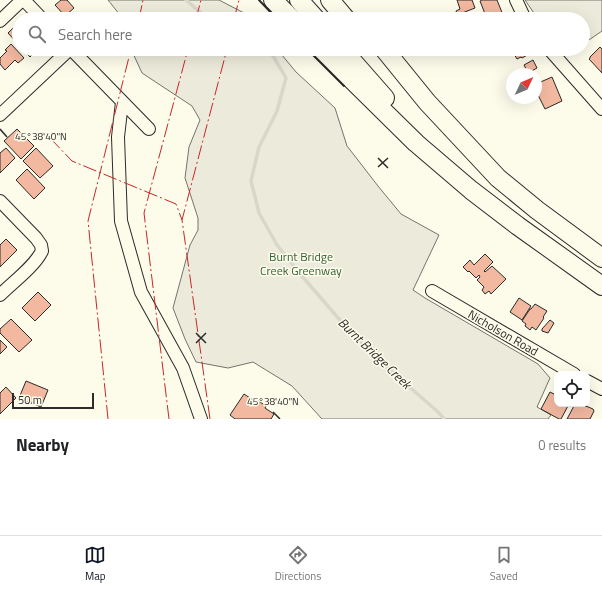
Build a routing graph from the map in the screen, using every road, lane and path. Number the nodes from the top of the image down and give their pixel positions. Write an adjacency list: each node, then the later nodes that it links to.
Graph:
1 (23, 0): 7 (street); 13 (street)
2 (273, 0): 8 (highway)
3 (299, 0): 9 (highway)
4 (330, 0): 10 (highway)
5 (346, 0): 11 (highway)
6 (516, 0): 12 (street)
7 (35, 12)
8 (285, 12)
9 (310, 12)
10 (340, 12)
11 (355, 12)
12 (522, 12)
13 (0, 21)
14 (63, 56): 23 (street)
15 (77, 56): 21 (street)
16 (328, 56): 28 (highway)
17 (348, 56): 28 (highway)
18 (378, 56): 25 (highway)
19 (390, 56): 25 (highway)
20 (555, 56): 22 (street)
21 (122, 102): 24 (street); 35 (street)
22 (602, 109)
23 (0, 115)
24 (149, 129)
25 (479, 159): 27 (highway)
26 (0, 201): 31 (street)
27 (602, 258)
28 (576, 267): 29 (highway)
29 (602, 286)
30 (432, 291): 32 (street, Nicholson Road)
31 (0, 295)
32 (568, 371)
33 (590, 383): 34 (street)
34 (602, 389)
35 (201, 419)

